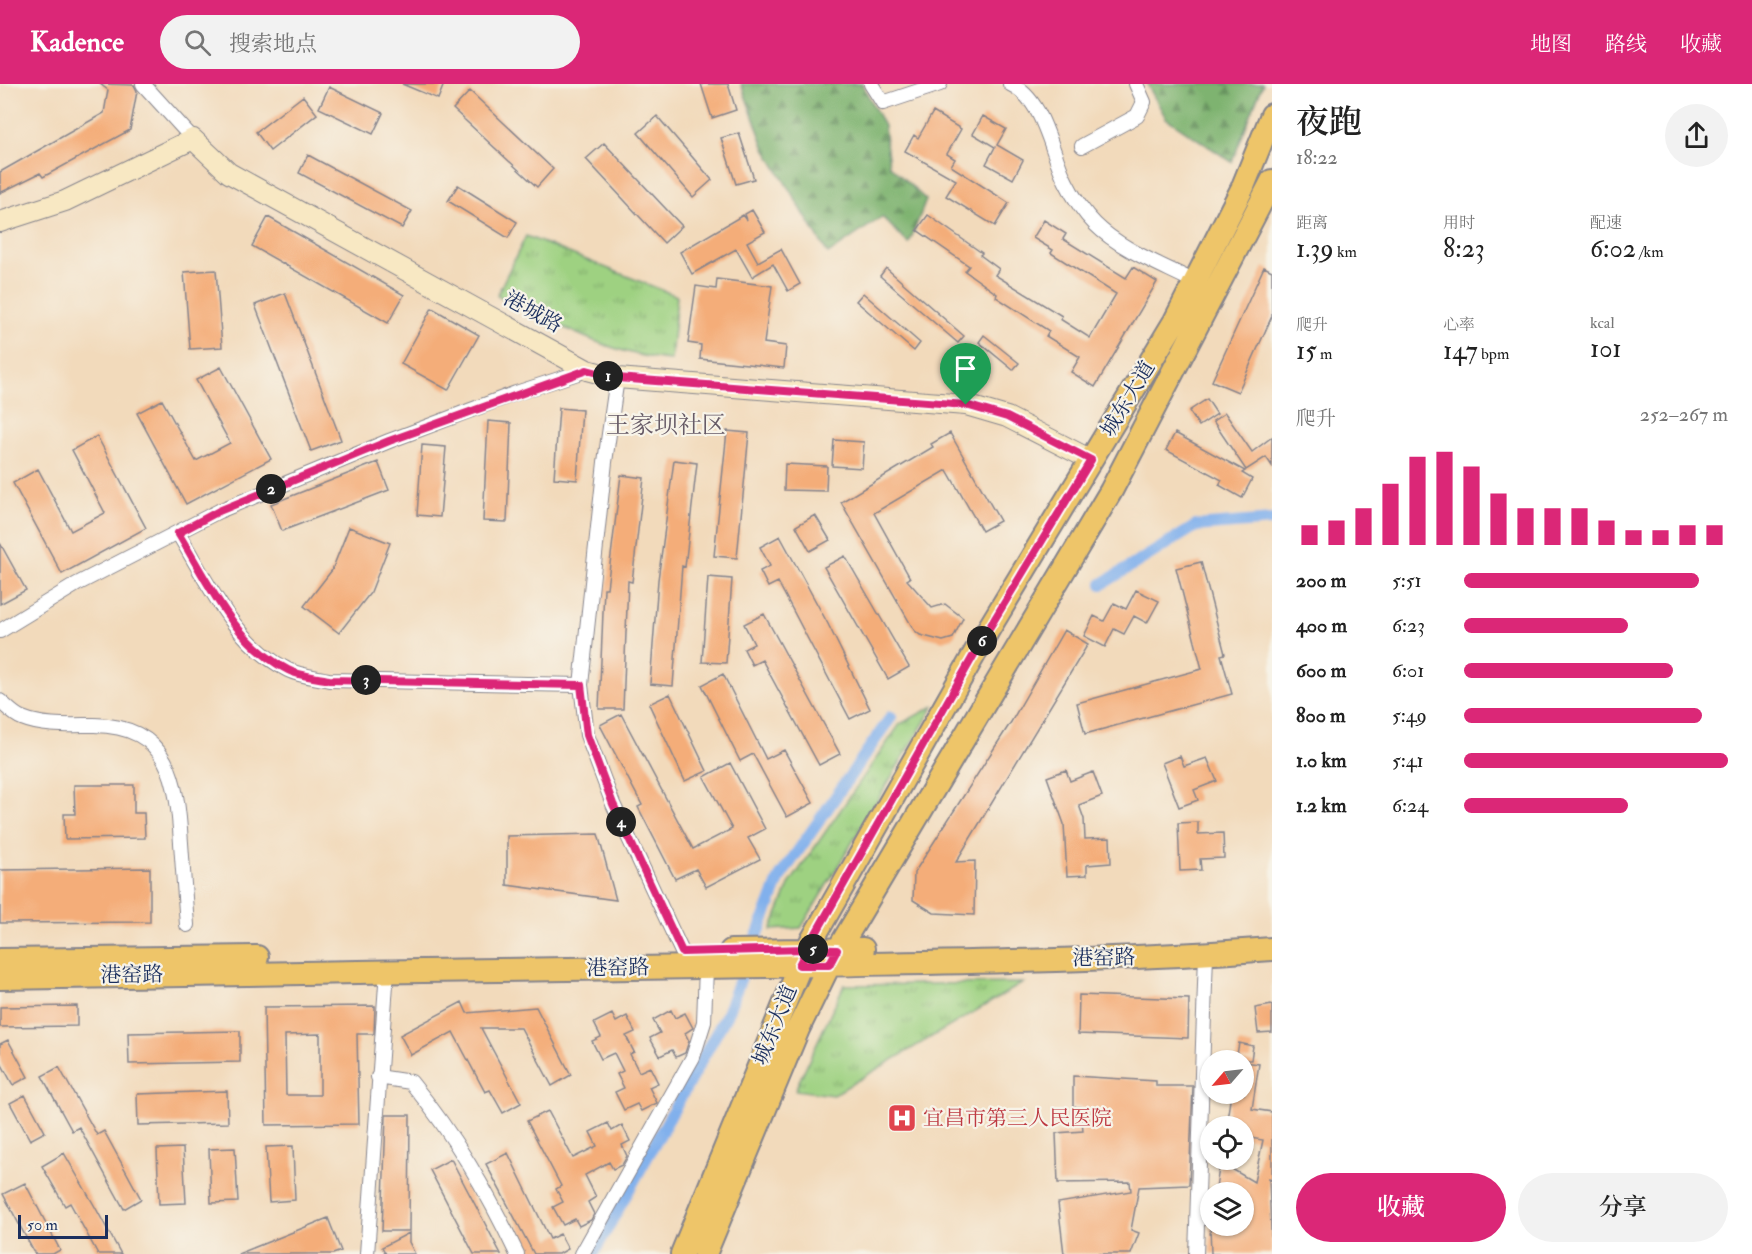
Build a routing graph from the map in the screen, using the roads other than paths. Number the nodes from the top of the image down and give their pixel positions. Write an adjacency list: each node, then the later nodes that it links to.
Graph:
1 (143, 84): 7 (street)
2 (871, 84): 3 (street)
3 (940, 84)
4 (1010, 84): 11 (street)
5 (1136, 84): 8 (street)
6 (1272, 115): 11 (main road, 城东大道)
7 (193, 139): 10 (street); 12 (street, 港城路)
8 (1082, 146)
9 (1272, 180): 25 (main road, 城东大道)
10 (0, 222)
11 (1195, 282): 14 (main road, 城东大道)
12 (587, 370): 13 (street, 港城路); 15 (street)
13 (617, 378): 14 (street, 港城路); 17 (street)
14 (1091, 460): 24 (main road, 城东大道)
15 (178, 533): 16 (street); 17 (street)
16 (0, 630)
17 (581, 685): 22 (street)
18 (0, 701): 19 (street)
19 (187, 925)
20 (1272, 938): 25 (main road, 港窑路)
21 (1272, 949): 23 (main road, 港窑路)
22 (682, 952): 26 (main road, 港窑路); 27 (main road, 港窑路)
23 (1206, 954): 25 (main road, 港窑路); 36 (street)
24 (803, 957): 25 (main road, 港窑路); 27 (main road, 港窑路); 34 (main road, 城东大道)
25 (833, 958): 35 (main road, 城东大道)
26 (0, 960)
27 (713, 962): 28 (main road, 港窑路); 33 (street)
28 (387, 970): 29 (main road, 港窑路); 30 (street)
29 (0, 978)
30 (378, 1077): 31 (street); 32 (street)
31 (367, 1254)
32 (517, 1254)
33 (582, 1254)
34 (682, 1254)
35 (705, 1254)
36 (1196, 1254)

